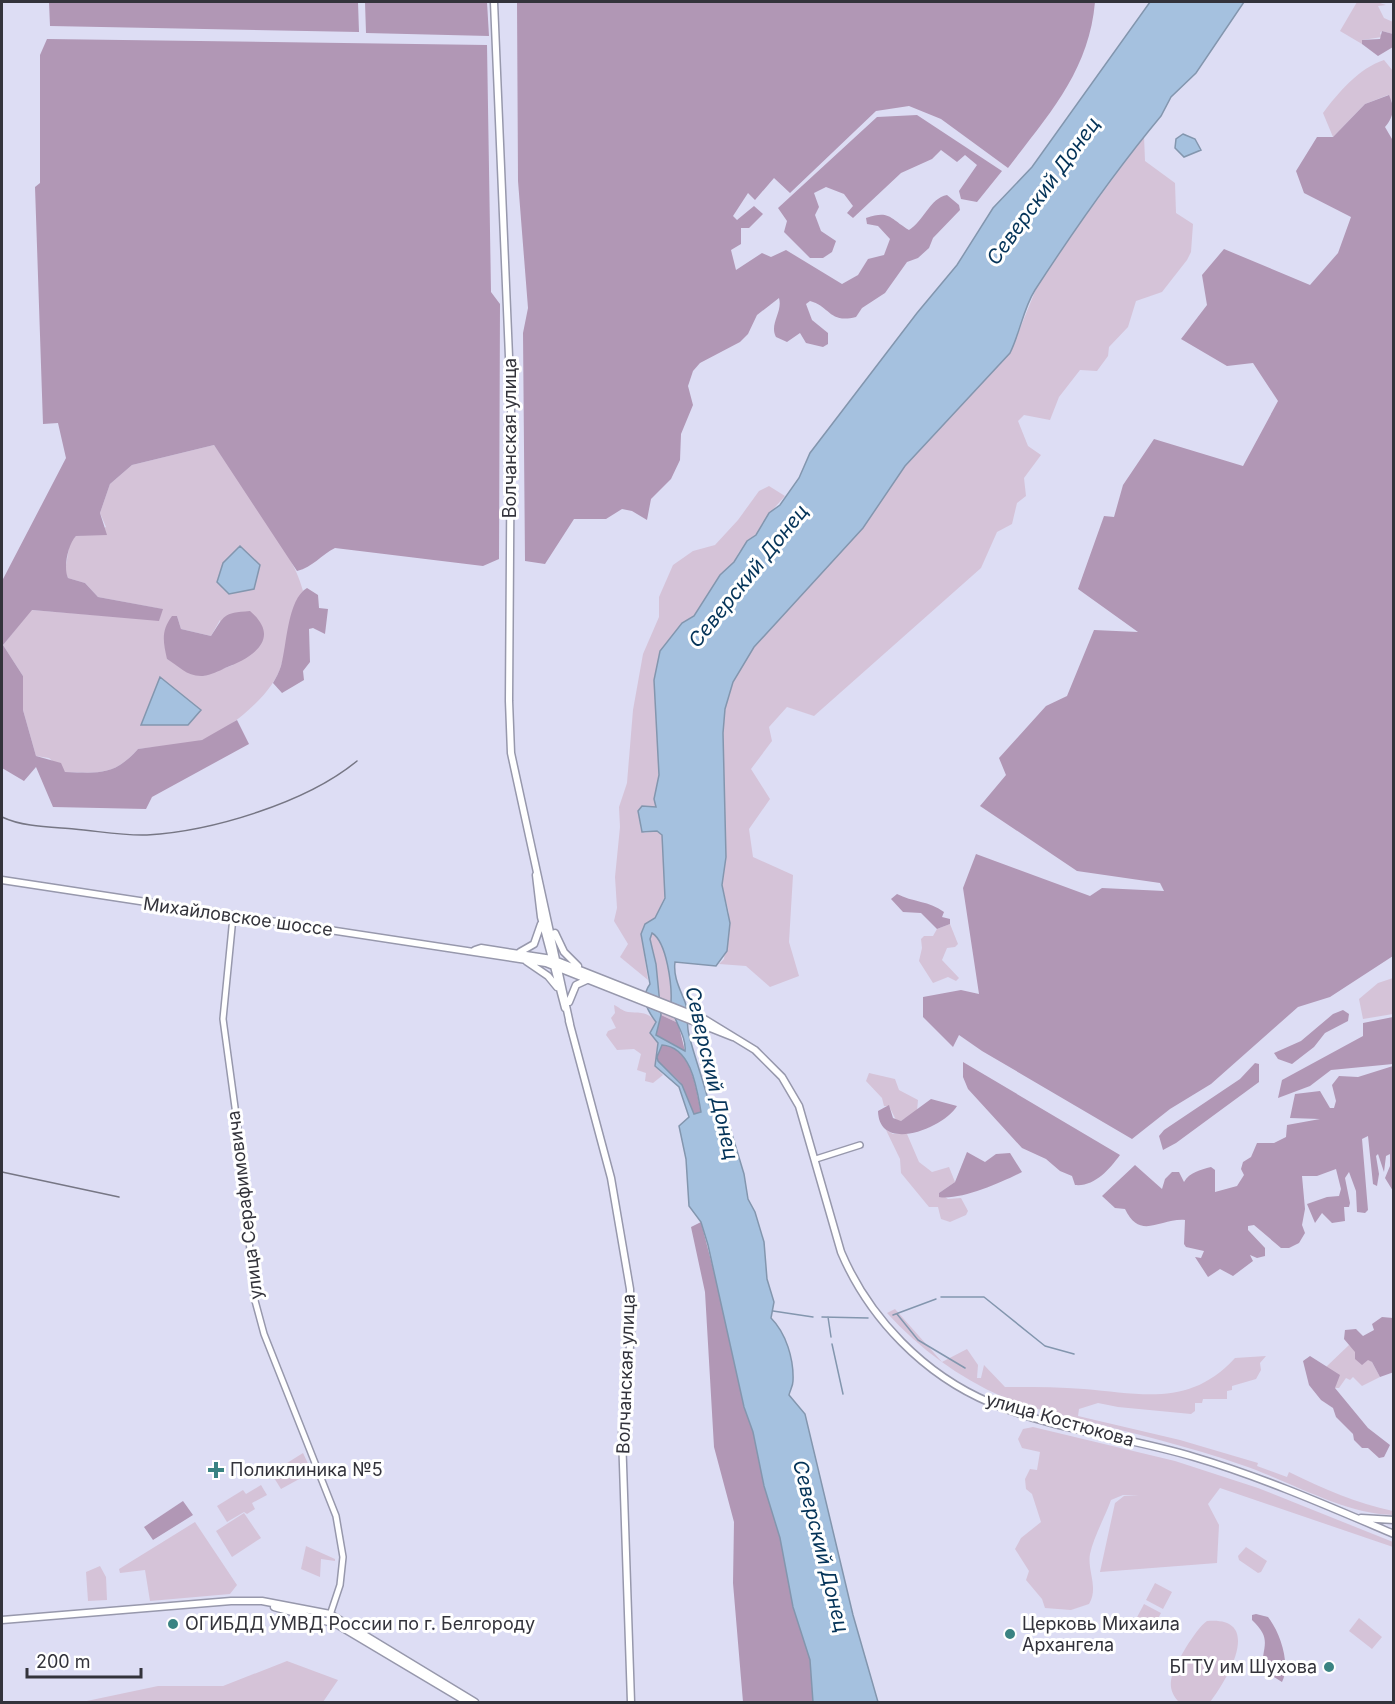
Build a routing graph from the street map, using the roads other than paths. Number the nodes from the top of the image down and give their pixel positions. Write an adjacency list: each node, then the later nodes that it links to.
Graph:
1 (494, 2): 2 (main road, Волчанская улица)
2 (536, 872): 5 (main road, Волчанская улица); 6 (main road, Волчанская улица)
3 (2, 880): 4 (main road, Михайловское шоссе)
4 (232, 916): 7 (main road, Михайловское шоссе); 20 (street, улица Серафимовича)
5 (541, 917): 8 (main road); 10 (main road, Волчанская улица)
6 (549, 918): 10 (main road, Волчанская улица); 11 (main road)
7 (475, 950): 8 (main road, Михайловское шоссе); 9 (main road, Михайловское шоссе)
8 (517, 953): 10 (main road, Михайловское шоссе)
9 (523, 959): 10 (main road, Михайловское шоссе); 12 (main road)
10 (556, 963): 11 (main road, улица Костюкова); 12 (main road, Волчанская улица); 13 (main road, Волчанская улица)
11 (592, 977): 13 (main road); 16 (main road, улица Костюкова)
12 (561, 994): 14 (main road, Волчанская улица)
13 (568, 1006): 14 (main road, Волчанская улица)
14 (570, 1024): 24 (main road, Волчанская улица)
15 (860, 1145): 16 (street)
16 (816, 1158): 17 (main road, улица Костюкова)
17 (1355, 1518): 18 (main road); 19 (main road, улица Костюкова)
18 (1394, 1520)
19 (1394, 1534)
20 (329, 1617): 21 (main road); 22 (main road); 23 (main road)
21 (2, 1622)
22 (467, 1702)
23 (475, 1702)
24 (633, 1702)

